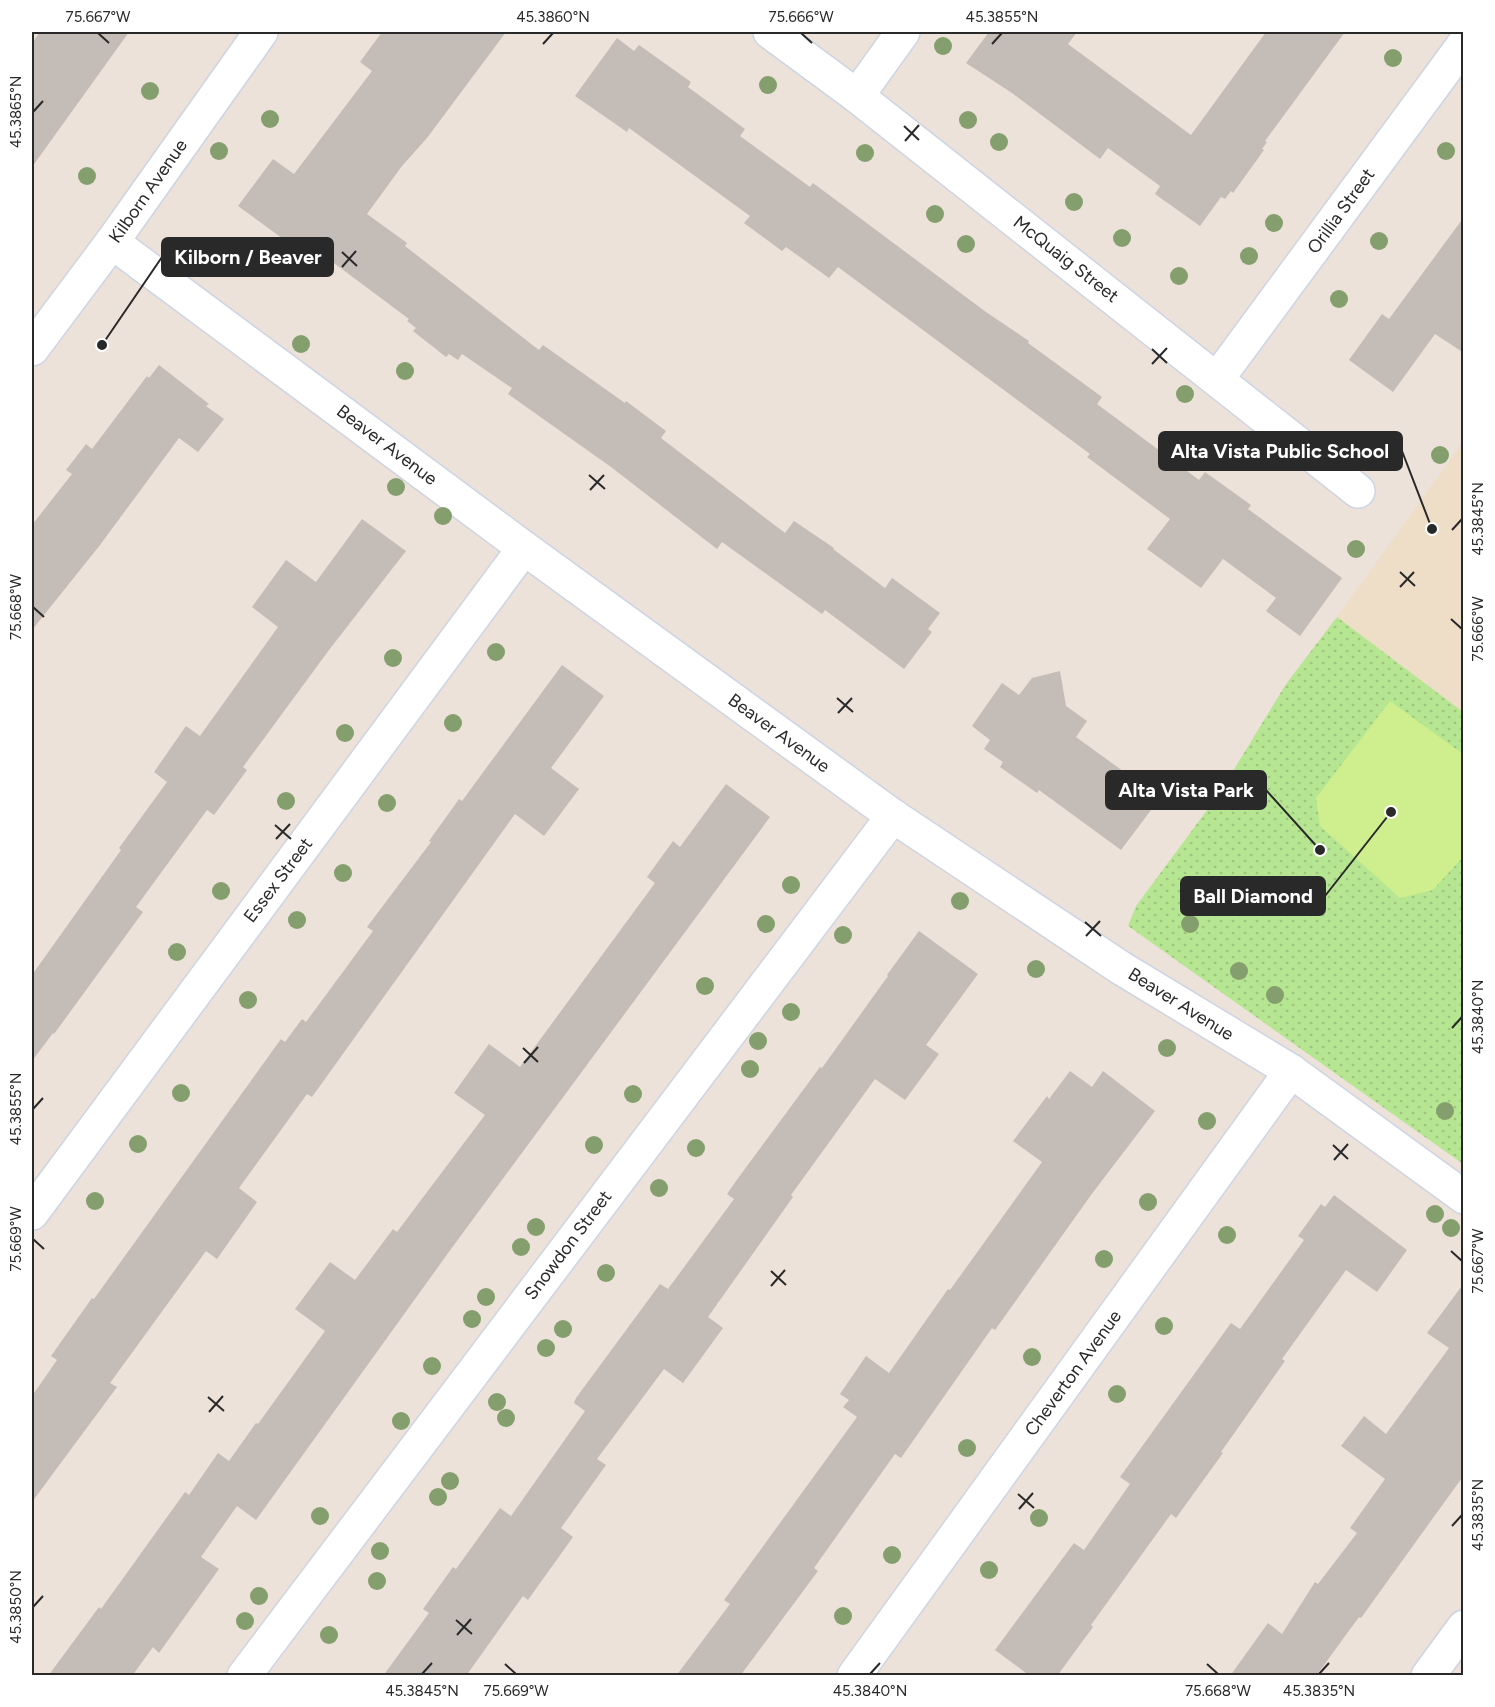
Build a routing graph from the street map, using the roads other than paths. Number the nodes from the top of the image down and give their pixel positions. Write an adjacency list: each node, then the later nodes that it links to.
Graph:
1 (261, 32): 6 (street, Kilborn Avenue)
2 (771, 32): 5 (street, McQuaig Street)
3 (903, 32): 5 (street)
4 (1464, 44): 8 (street, Orillia Street)
5 (857, 96): 8 (street, McQuaig Street)
6 (112, 242): 7 (street, Kilborn Avenue); 10 (street, Beaver Avenue)
7 (32, 349)
8 (1218, 378): 9 (street, McQuaig Street)
9 (1358, 491)
10 (524, 548): 11 (street, Beaver Avenue); 14 (street, Essex Street)
11 (893, 816): 12 (street, Beaver Avenue); 16 (street, Snowdon Street)
12 (1291, 1071): 13 (street, Beaver Avenue); 17 (street, Cheverton Avenue)
13 (1464, 1197)
14 (32, 1213)
15 (1464, 1627): 18 (street)
16 (244, 1676)
17 (854, 1676)
18 (1428, 1676)

